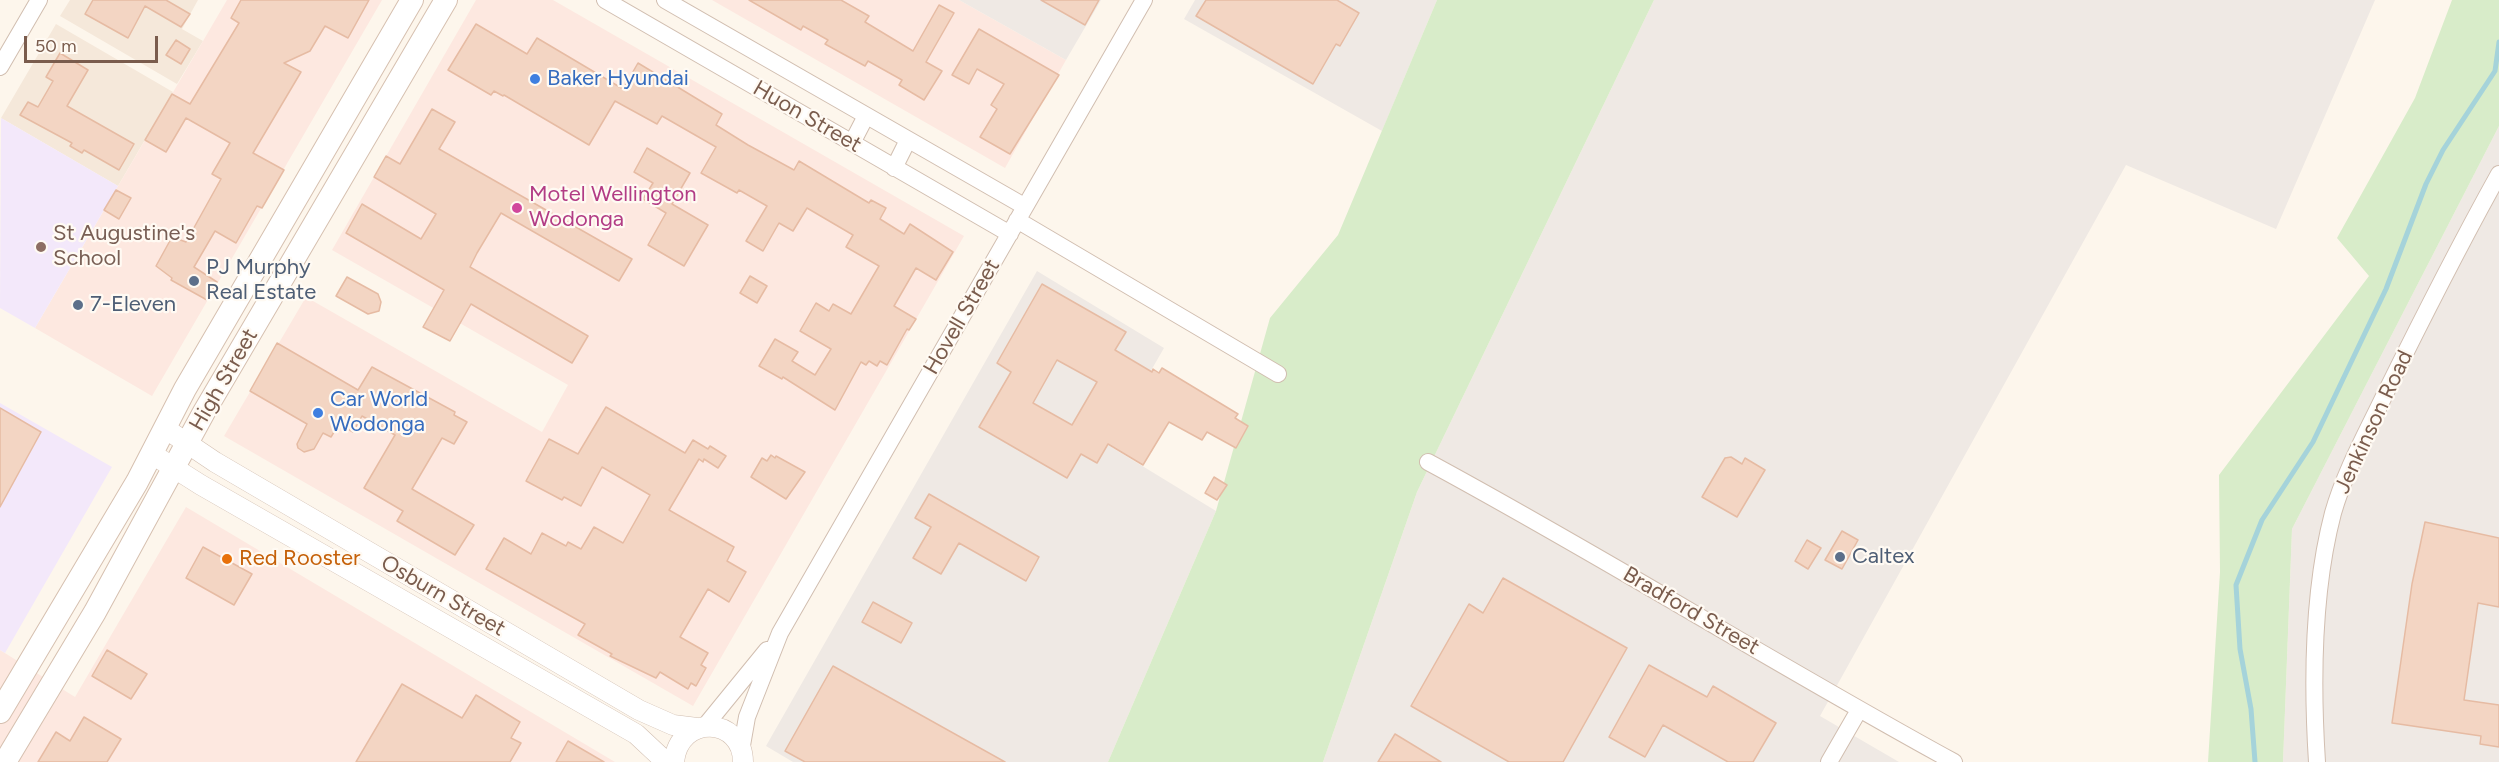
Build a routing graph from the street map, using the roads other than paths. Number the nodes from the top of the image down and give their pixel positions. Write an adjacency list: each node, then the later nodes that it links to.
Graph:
1 (39, 0): 9 (street)
2 (412, 0): 17 (main road, High Street)
3 (446, 0): 18 (main road, High Street)
4 (605, 0): 8 (street, Huon Street)
5 (665, 0): 7 (street, Huon Street)
6 (1144, 0): 15 (street, Hovell Street)
7 (722, 33): 8 (street); 10 (street, Huon Street)
8 (708, 59): 12 (street, Huon Street)
9 (0, 67)
10 (866, 116): 11 (street, Huon Street); 12 (street)
11 (909, 140): 13 (street); 15 (street, Huon Street)
12 (852, 143): 13 (street, Huon Street)
13 (894, 168): 15 (street, Huon Street)
14 (2499, 174): 34 (street, Jenkinson Road)
15 (1017, 220): 16 (street, Huon Street); 24 (street, Hovell Street)
16 (1278, 374)
17 (166, 429): 18 (street, Osburn Street); 19 (main road, High Street)
18 (187, 443): 21 (main road, High Street); 22 (street, Osburn Street)
19 (152, 454): 21 (street, Osburn Street); 26 (main road, High Street)
20 (1428, 462): 25 (street, Bradford Street)
21 (175, 469): 23 (street, Osburn Street); 29 (main road, High Street)
22 (313, 520): 23 (street); 27 (street, Osburn Street)
23 (301, 542): 30 (street, Osburn Street)
24 (780, 633): 27 (street, Hovell Street); 28 (street, Hovell Street)
25 (1859, 710): 32 (street); 33 (street, Bradford Street)
26 (0, 712)
27 (701, 727): 28 (street, Osburn Street); 31 (street)
28 (743, 758)
29 (5, 762)
30 (666, 762)
31 (674, 762)
32 (1829, 762)
33 (1954, 762)
34 (2317, 762)

